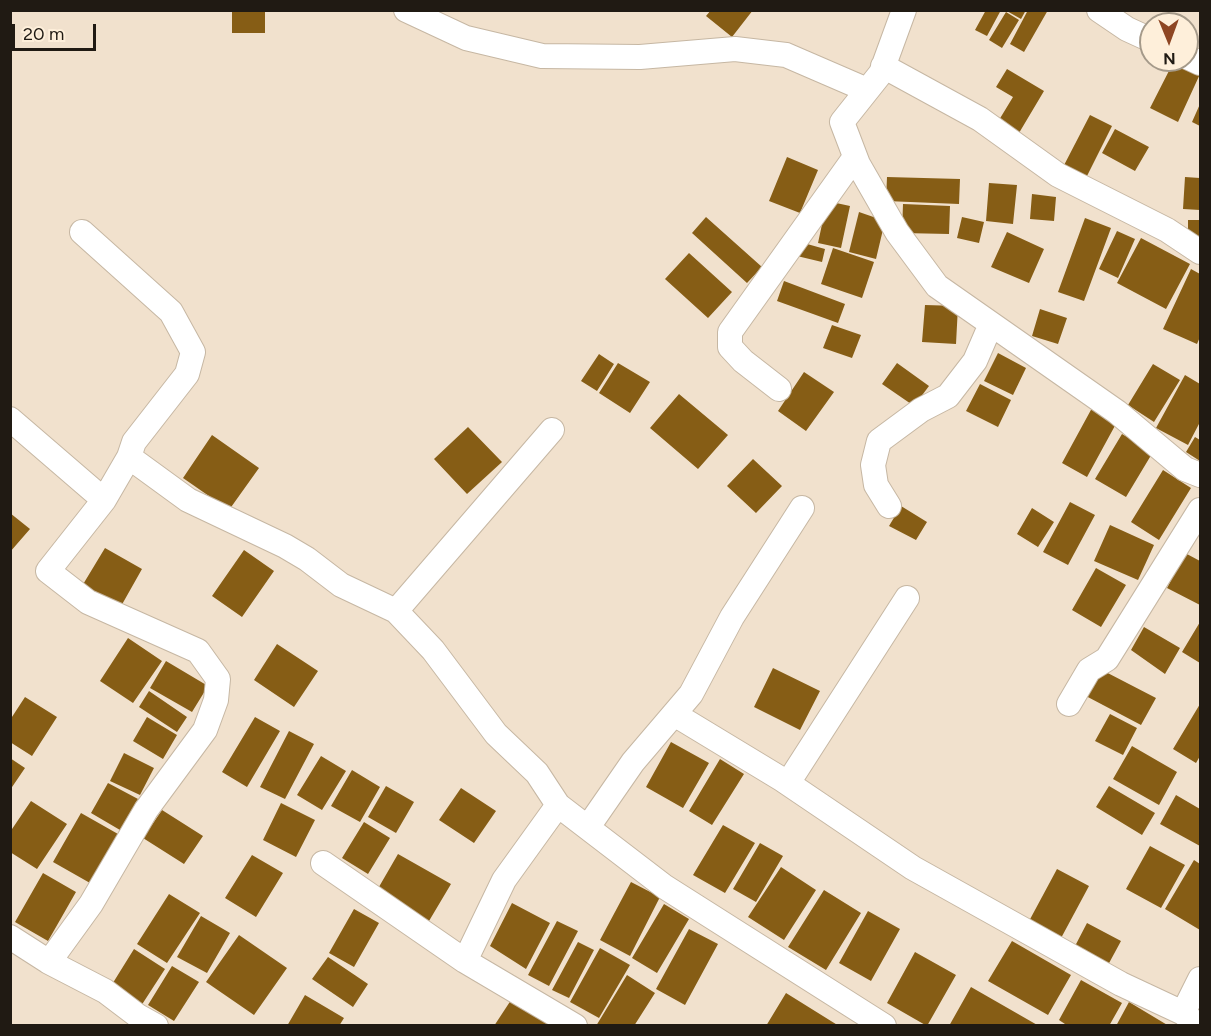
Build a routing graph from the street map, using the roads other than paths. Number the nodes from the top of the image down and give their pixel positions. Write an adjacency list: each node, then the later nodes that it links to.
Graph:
1 (406, 10): 6 (street)
2 (904, 10): 5 (street)
3 (1099, 10): 4 (street)
4 (1139, 35)
5 (884, 66): 6 (street); 9 (street)
6 (867, 90): 7 (street)
7 (855, 158): 10 (street); 11 (street)
8 (82, 232): 14 (street)
9 (1200, 252)
10 (992, 324): 15 (street); 17 (street)
11 (779, 389)
12 (10, 419): 16 (street)
13 (552, 430): 21 (street)
14 (129, 457): 16 (street); 21 (street)
15 (1200, 475)
16 (104, 500): 30 (street)
17 (889, 506)
18 (802, 508): 23 (street)
19 (1200, 510): 22 (street)
20 (907, 597): 24 (street)
21 (396, 611): 25 (street)
22 (1069, 704)
23 (674, 714): 24 (street); 26 (street)
24 (788, 783): 32 (street)
25 (558, 804): 26 (street); 29 (street)
26 (588, 827): 35 (street)
27 (323, 863): 29 (street)
28 (10, 937): 30 (street)
29 (465, 961): 34 (street)
30 (49, 962): 33 (street)
31 (1200, 979): 32 (street)
32 (1191, 1019)
33 (156, 1026)
34 (575, 1026)
35 (884, 1026)

